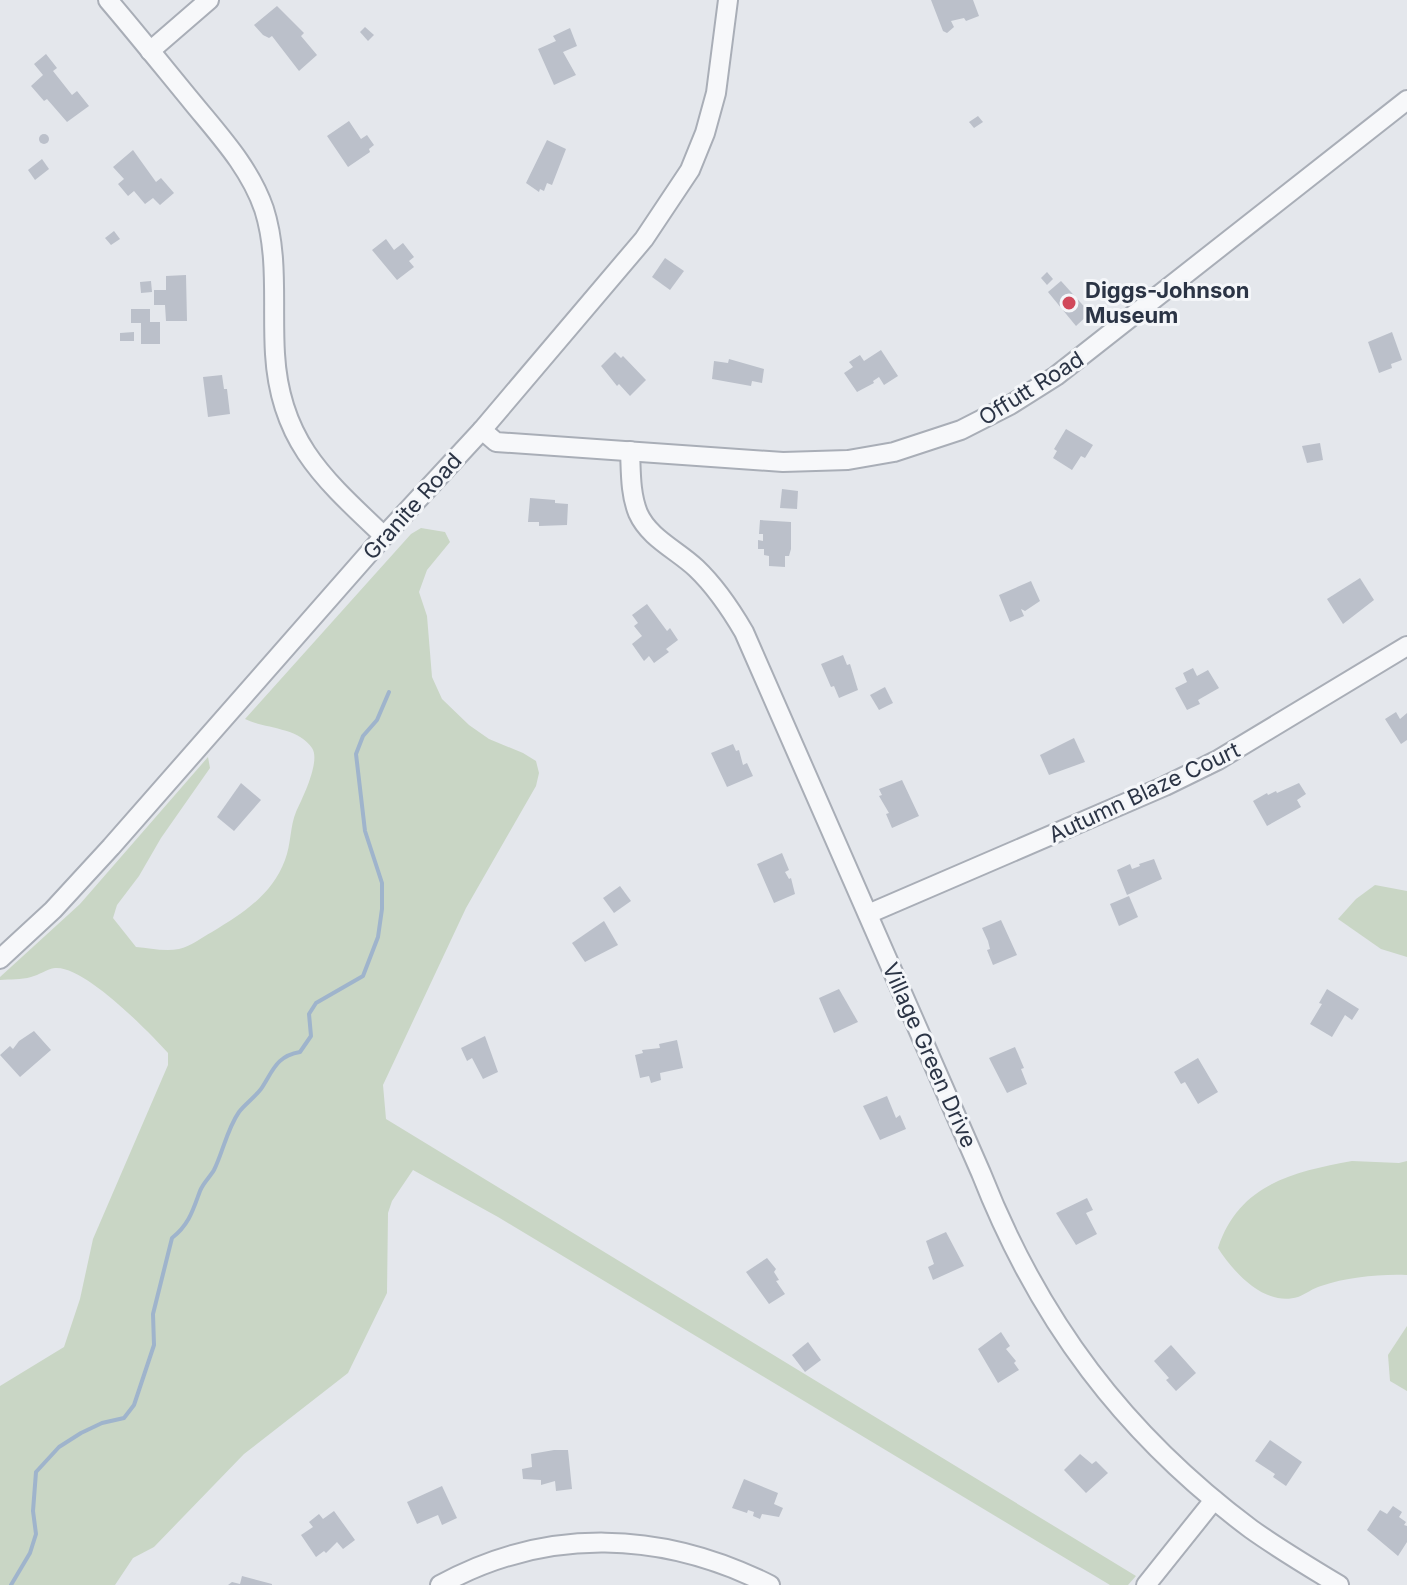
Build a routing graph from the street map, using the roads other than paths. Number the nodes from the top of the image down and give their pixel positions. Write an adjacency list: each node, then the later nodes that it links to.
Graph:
1 (108, 0): 4 (street)
2 (209, 0): 4 (street)
3 (728, 0): 6 (street, Granite Road)
4 (150, 51): 8 (street)
5 (1407, 100): 7 (street, Offutt Road)
6 (482, 430): 7 (street, Offutt Road); 8 (street, Granite Road)
7 (630, 451): 10 (street, Village Green Drive)
8 (384, 536): 11 (street, Granite Road)
9 (1407, 646): 10 (street, Autumn Blaze Court)
10 (868, 914): 12 (street, Village Green Drive)
11 (0, 959)
12 (1214, 1500): 15 (street); 16 (street, Village Green Drive)
13 (440, 1585): 14 (street)
14 (770, 1585)
15 (1146, 1585)
16 (1339, 1585)

